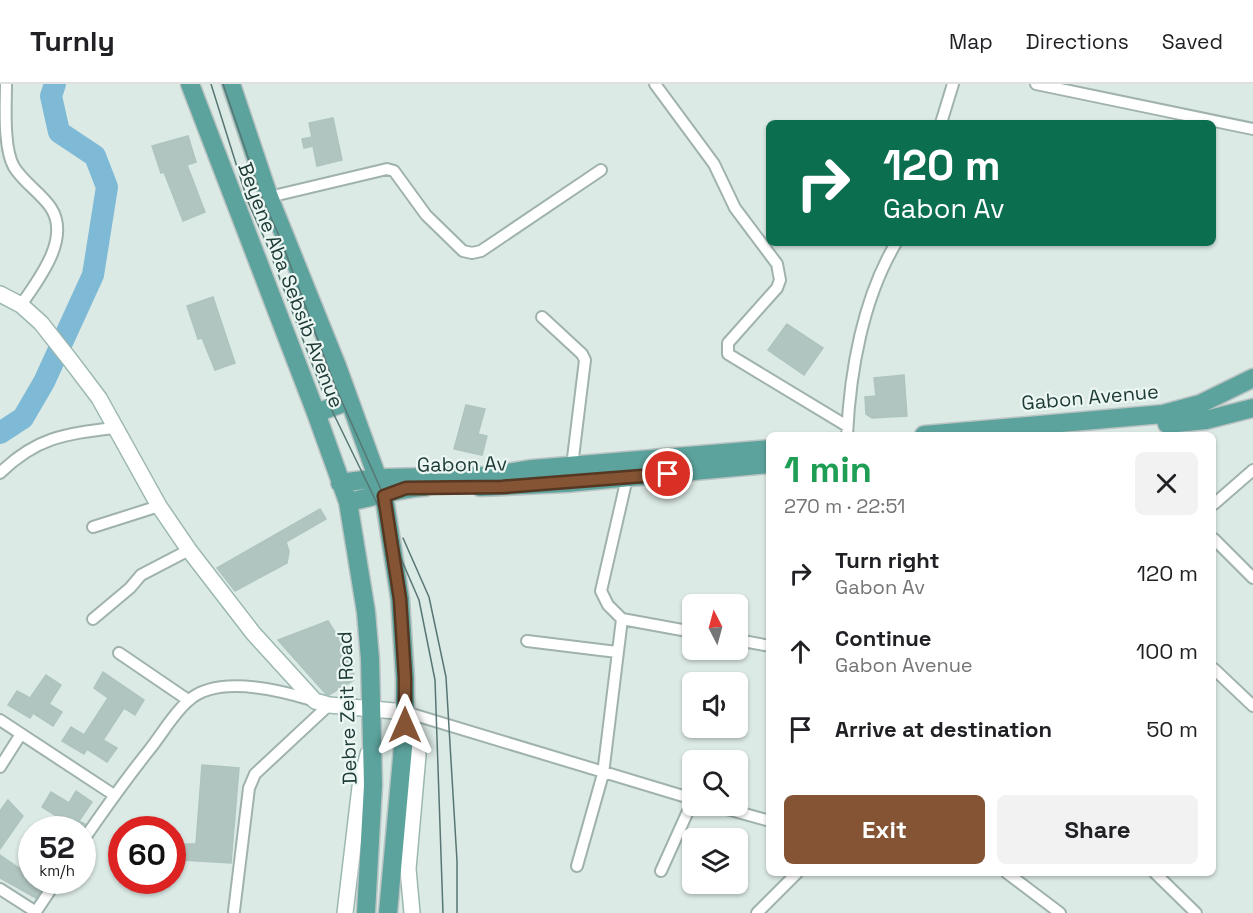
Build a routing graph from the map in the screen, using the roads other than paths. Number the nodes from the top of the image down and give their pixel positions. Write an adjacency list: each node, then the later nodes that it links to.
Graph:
1 (6, 84): 16 (street)
2 (190, 84): 21 (main road, Beyene Aba Sebsib Avenue)
3 (231, 84): 13 (main road, Beyene Aba Sebsib Avenue)
4 (655, 84): 23 (street)
5 (953, 84): 8 (street)
6 (1036, 84): 7 (street)
7 (1073, 88): 9 (street)
8 (942, 120)
9 (1213, 120)
10 (1216, 121): 11 (street)
11 (1253, 129)
12 (601, 170): 13 (street)
13 (269, 197): 19 (main road, Beyene Aba Sebsib Avenue)
14 (894, 246): 23 (street)
15 (0, 294): 16 (street)
16 (21, 305): 22 (street)
17 (542, 317): 30 (street)
18 (1253, 378): 24 (main road, Gabon Avenue)
19 (349, 401): 21 (main road); 32 (main road, Beyene Aba Sebsib Avenue)
20 (1253, 408): 25 (main road, Gabon Avenue)
21 (316, 413): 33 (main road, Beyene Aba Sebsib Avenue)
22 (114, 428): 29 (street); 37 (street)
23 (847, 431)
24 (958, 432)
25 (1084, 432)
26 (766, 450): 30 (main road)
27 (766, 464): 31 (main road)
28 (1253, 470): 36 (street)
29 (0, 473)
30 (576, 474): 31 (main road); 32 (main road, Gabon Av); 34 (main road, Gabon Av)
31 (627, 477): 43 (street)
32 (378, 478): 33 (main road, Gabon Av); 34 (main road, Beyene Aba Sebsib Avenue)
33 (340, 483): 35 (main road, Beyene Aba Sebsib Avenue)
34 (384, 496): 35 (main road, Gabon Av); 55 (main road, Beyene Aba Sebsib Avenue)
35 (348, 502): 54 (main road, Debre Zeit Road)
36 (1216, 502)
37 (159, 506): 38 (street); 40 (street)
38 (93, 527)
39 (1216, 541): 41 (street)
40 (189, 550): 42 (street); 52 (street)
41 (1253, 578)
42 (93, 619)
43 (622, 619): 44 (street); 48 (street)
44 (682, 630)
45 (527, 641): 48 (street)
46 (748, 642): 47 (street)
47 (766, 645)
48 (617, 652): 60 (street)
49 (119, 653): 51 (street)
50 (1216, 671): 53 (street)
51 (188, 700): 52 (street); 61 (street)
52 (322, 703): 54 (street); 76 (street)
53 (1253, 706)
54 (371, 710): 55 (street); 58 (main road, Debre Zeit Road)
55 (405, 718): 60 (street); 73 (main road, Beyene Aba Sebsib Avenue); 84 (street)
56 (0, 720): 57 (street)
57 (21, 734): 59 (street); 61 (street)
58 (372, 737): 69 (main road, Debre Zeit Road); 79 (street)
59 (0, 767)
60 (603, 774): 62 (street); 67 (street)
61 (114, 795): 66 (street)
62 (682, 797)
63 (748, 815): 65 (street)
64 (686, 816): 68 (street)
65 (766, 820)
66 (96, 821)
67 (577, 866)
68 (661, 871)
69 (369, 873): 80 (main road); 81 (main road, Debre Zeit Road)
70 (794, 876): 77 (street)
71 (1011, 876): 85 (street)
72 (1158, 876): 86 (street)
73 (390, 885): 82 (main road, Beyene Aba Sebsib Avenue); 83 (main road)
74 (0, 889): 78 (street)
75 (48, 894): 78 (street)
76 (234, 911)
77 (762, 912)
78 (35, 913)
79 (345, 913)
80 (357, 913)
81 (366, 913)
82 (388, 913)
83 (399, 913)
84 (412, 913)
85 (1060, 913)
86 (1196, 913)

